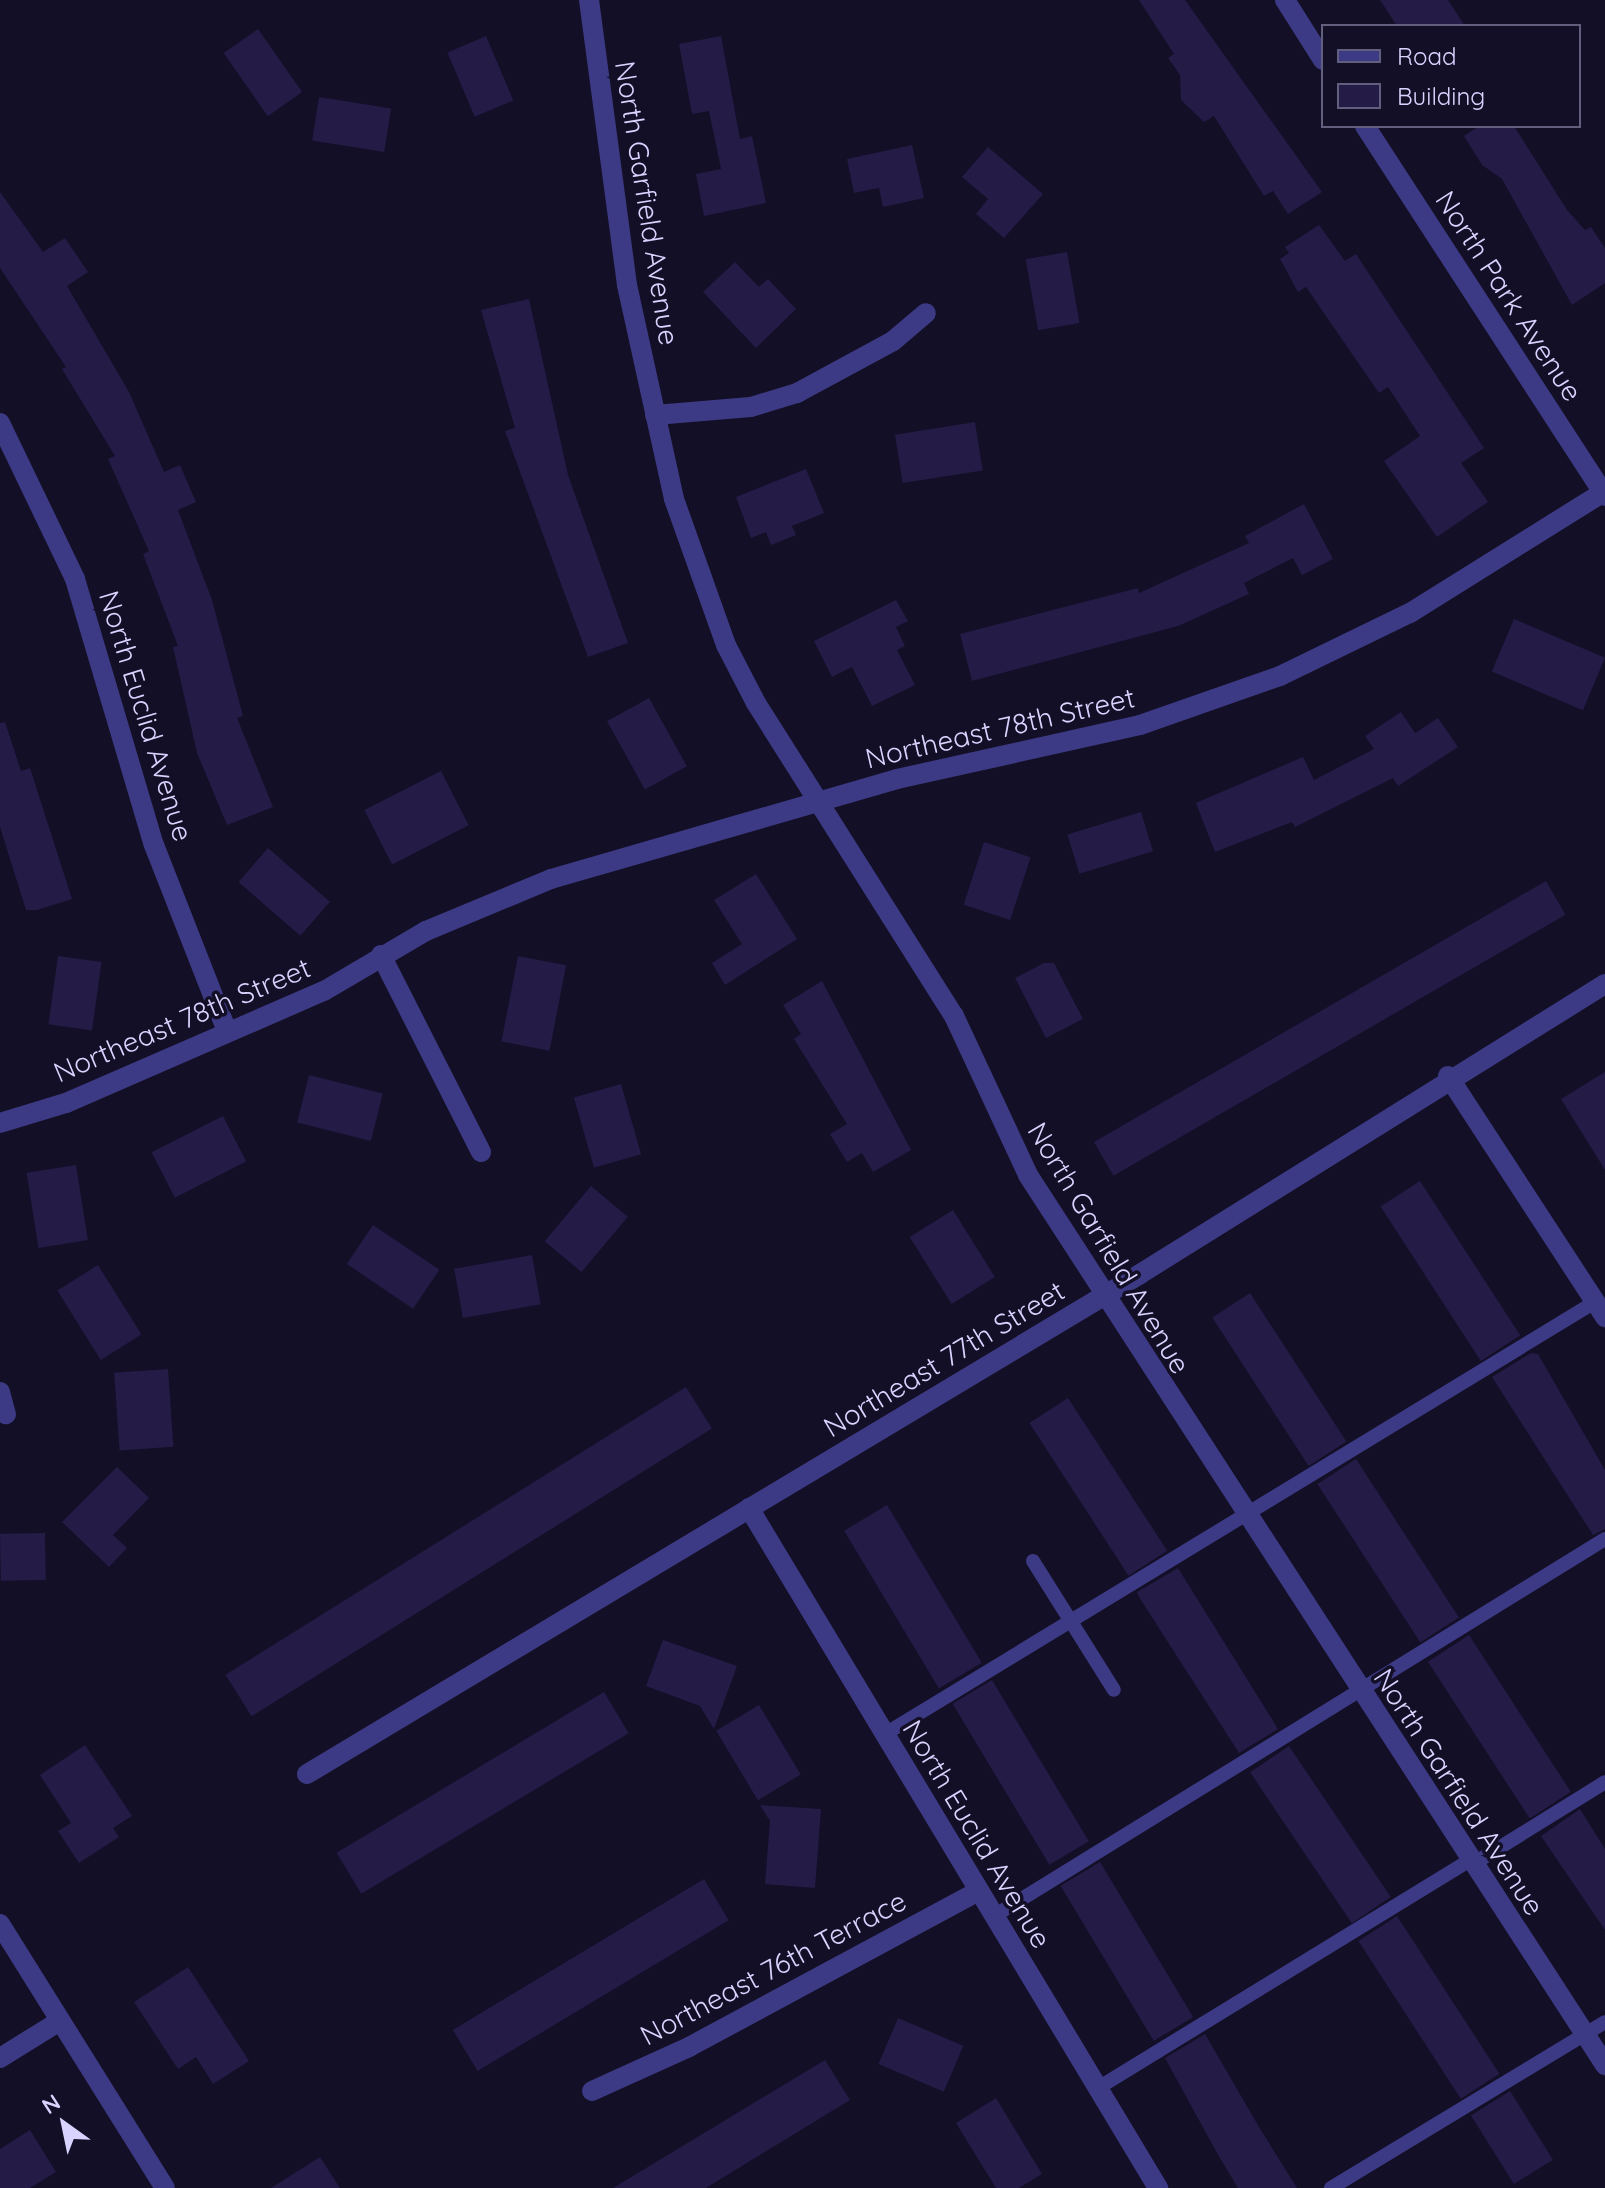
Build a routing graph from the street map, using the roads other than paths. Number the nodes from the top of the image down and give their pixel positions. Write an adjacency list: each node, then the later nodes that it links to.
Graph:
1 (589, 0): 6 (street, North Garfield Avenue)
2 (1285, 0): 3 (street)
3 (1321, 57)
4 (1366, 128): 8 (street, North Park Avenue)
5 (926, 313): 6 (street)
6 (655, 415): 9 (street, North Garfield Avenue)
7 (0, 423): 12 (street, North Euclid Avenue)
8 (1604, 493): 9 (street, Northeast 78th Street)
9 (817, 802): 10 (street, Northeast 78th Street); 16 (street, North Garfield Avenue)
10 (381, 955): 12 (street, Northeast 78th Street); 15 (street)
11 (1605, 984): 13 (street, Northeast 77th Street)
12 (227, 1031): 14 (street, Northeast 78th Street)
13 (1448, 1076): 16 (street, Northeast 77th Street); 17 (street)
14 (0, 1123)
15 (481, 1152)
16 (1103, 1296): 20 (street, Northeast 77th Street); 21 (street, North Garfield Avenue)
17 (1600, 1310): 21 (lane)
18 (0, 1392): 19 (street)
19 (6, 1414)
20 (749, 1508): 27 (street, North Euclid Avenue); 28 (street, Northeast 77th Street)
21 (1246, 1519): 24 (lane); 26 (street, North Garfield Avenue)
22 (1605, 1539): 26 (lane)
23 (1033, 1561): 24 (lane)
24 (1072, 1623): 25 (lane); 27 (lane)
25 (1114, 1690)
26 (1358, 1690): 30 (street, North Garfield Avenue); 32 (lane)
27 (885, 1734): 31 (street, North Euclid Avenue)
28 (307, 1774)
29 (1605, 1782): 30 (lane)
30 (1471, 1862): 36 (street, North Garfield Avenue); 39 (lane)
31 (979, 1891): 32 (street, North Euclid Avenue); 40 (street, Northeast 76th Terrace)
32 (994, 1916): 39 (street, North Euclid Avenue)
33 (0, 1924): 34 (street)
34 (58, 2022): 37 (street); 41 (street)
35 (1605, 2022): 36 (lane)
36 (1584, 2034): 38 (street, North Garfield Avenue); 43 (lane)
37 (0, 2058)
38 (1605, 2065)
39 (1098, 2088): 42 (street, North Euclid Avenue)
40 (592, 2091)
41 (165, 2188)
42 (1158, 2188)
43 (1331, 2188)

